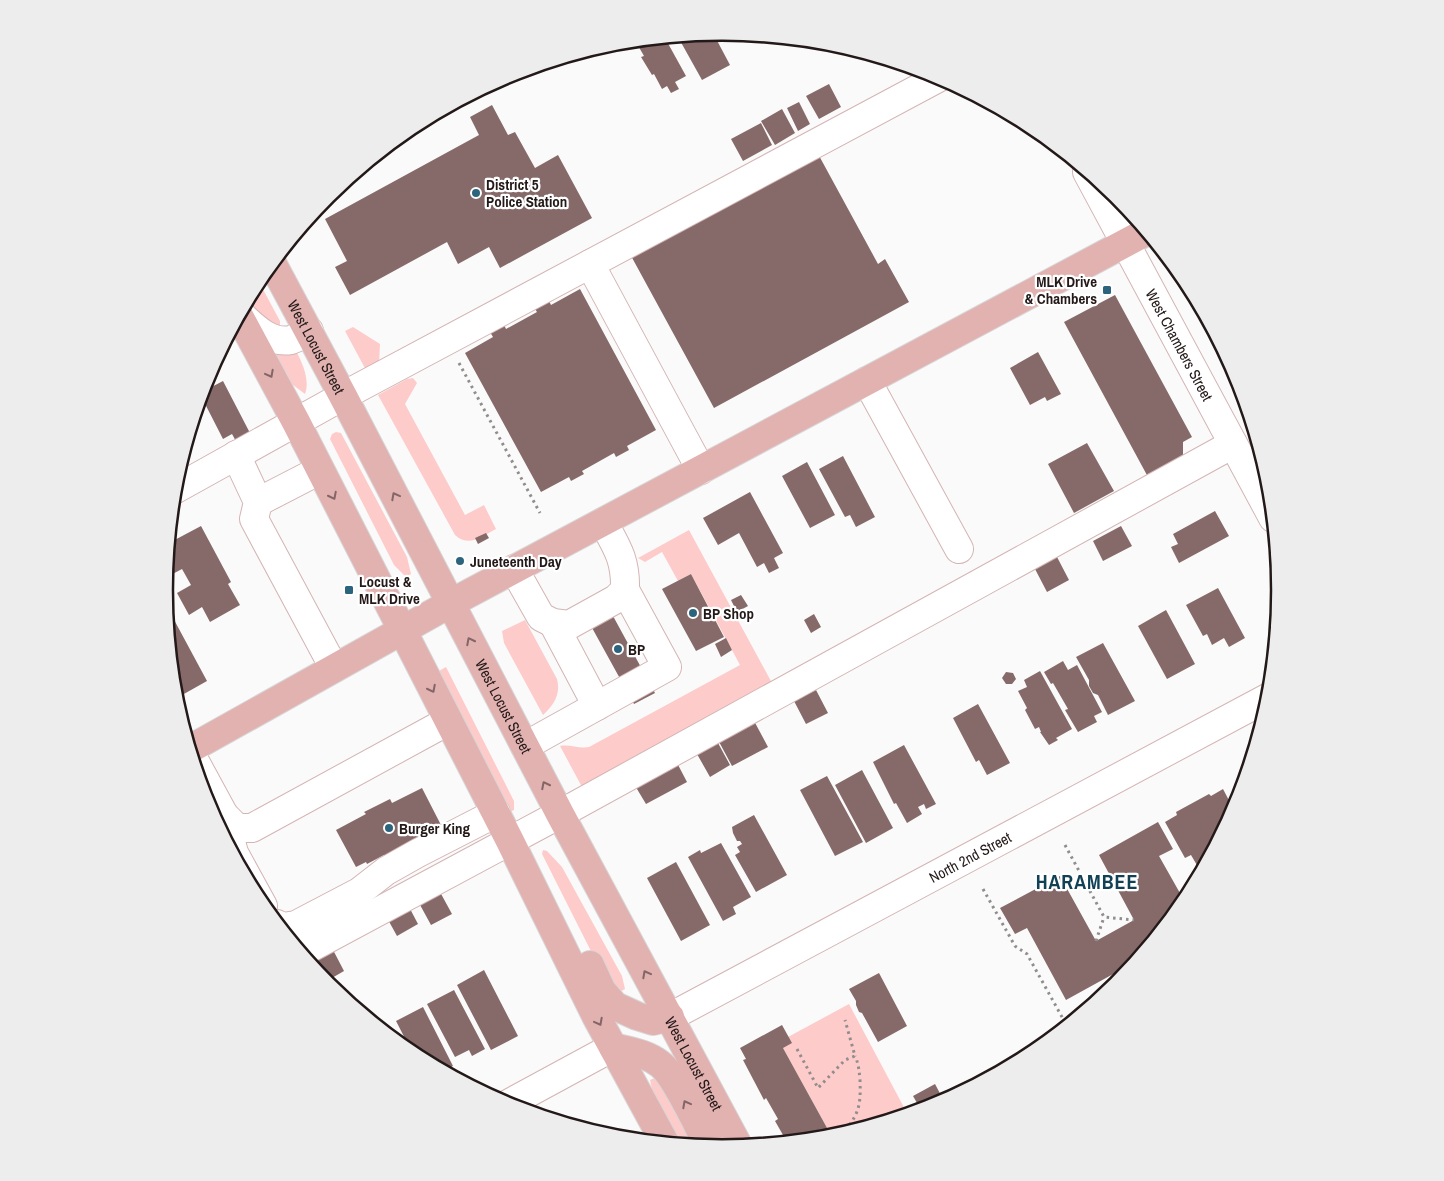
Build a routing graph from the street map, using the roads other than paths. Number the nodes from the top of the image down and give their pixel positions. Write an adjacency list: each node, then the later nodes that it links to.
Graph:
1 (930, 82): 4 (street)
2 (1108, 200): 3 (street, West Chambers Street)
3 (1136, 238): 9 (main road); 12 (street, West Chambers Street)
4 (590, 264): 10 (street); 15 (street)
5 (276, 270): 8 (main road, West Locust Street)
6 (244, 319): 8 (street)
7 (243, 321): 11 (main road, one-way to 11)
8 (309, 331): 10 (main road, West Locust Street)
9 (867, 381): 15 (main road); 20 (street)
10 (343, 396): 11 (street); 23 (main road, West Locust Street, one-way to 10)
11 (296, 422): 13 (street); 14 (main road)
12 (1233, 444): 18 (street, West Chambers Street); 34 (street)
13 (236, 455): 16 (street); 17 (street)
14 (320, 470): 17 (street); 25 (main road, one-way to 25)
15 (700, 470): 19 (main road)
16 (183, 485)
17 (258, 502): 26 (street)
18 (1264, 502)
19 (603, 522): 21 (main road); 22 (street)
20 (958, 549)
21 (514, 569): 23 (main road); 24 (street)
22 (626, 590): 24 (street); 28 (street)
23 (451, 603): 25 (main road); 31 (main road, West Locust Street, one-way to 23)
24 (553, 623): 28 (street)
25 (402, 630): 26 (main road); 29 (main road, one-way to 29)
26 (334, 668): 30 (main road)
27 (1260, 702): 40 (street, North 2nd Street)
28 (598, 706): 31 (street)
29 (448, 721): 33 (main road); 35 (street)
30 (195, 746)
31 (525, 746): 34 (main road, West Locust Street, one-way to 31)
32 (212, 792): 35 (street)
33 (496, 813): 37 (main road); 38 (street)
34 (560, 814): 37 (street); 40 (main road, West Locust Street, one-way to 34)
35 (224, 815): 36 (street)
36 (228, 831)
37 (510, 840): 39 (street); 40 (main road); 41 (main road, one-way to 41)
38 (287, 927)
39 (307, 950)
40 (670, 1017): 45 (main road, West Locust Street)
41 (613, 1047): 42 (street); 43 (main road); 44 (main road, one-way to 41)
42 (516, 1100)
43 (662, 1136)
44 (705, 1140)
45 (735, 1140)

